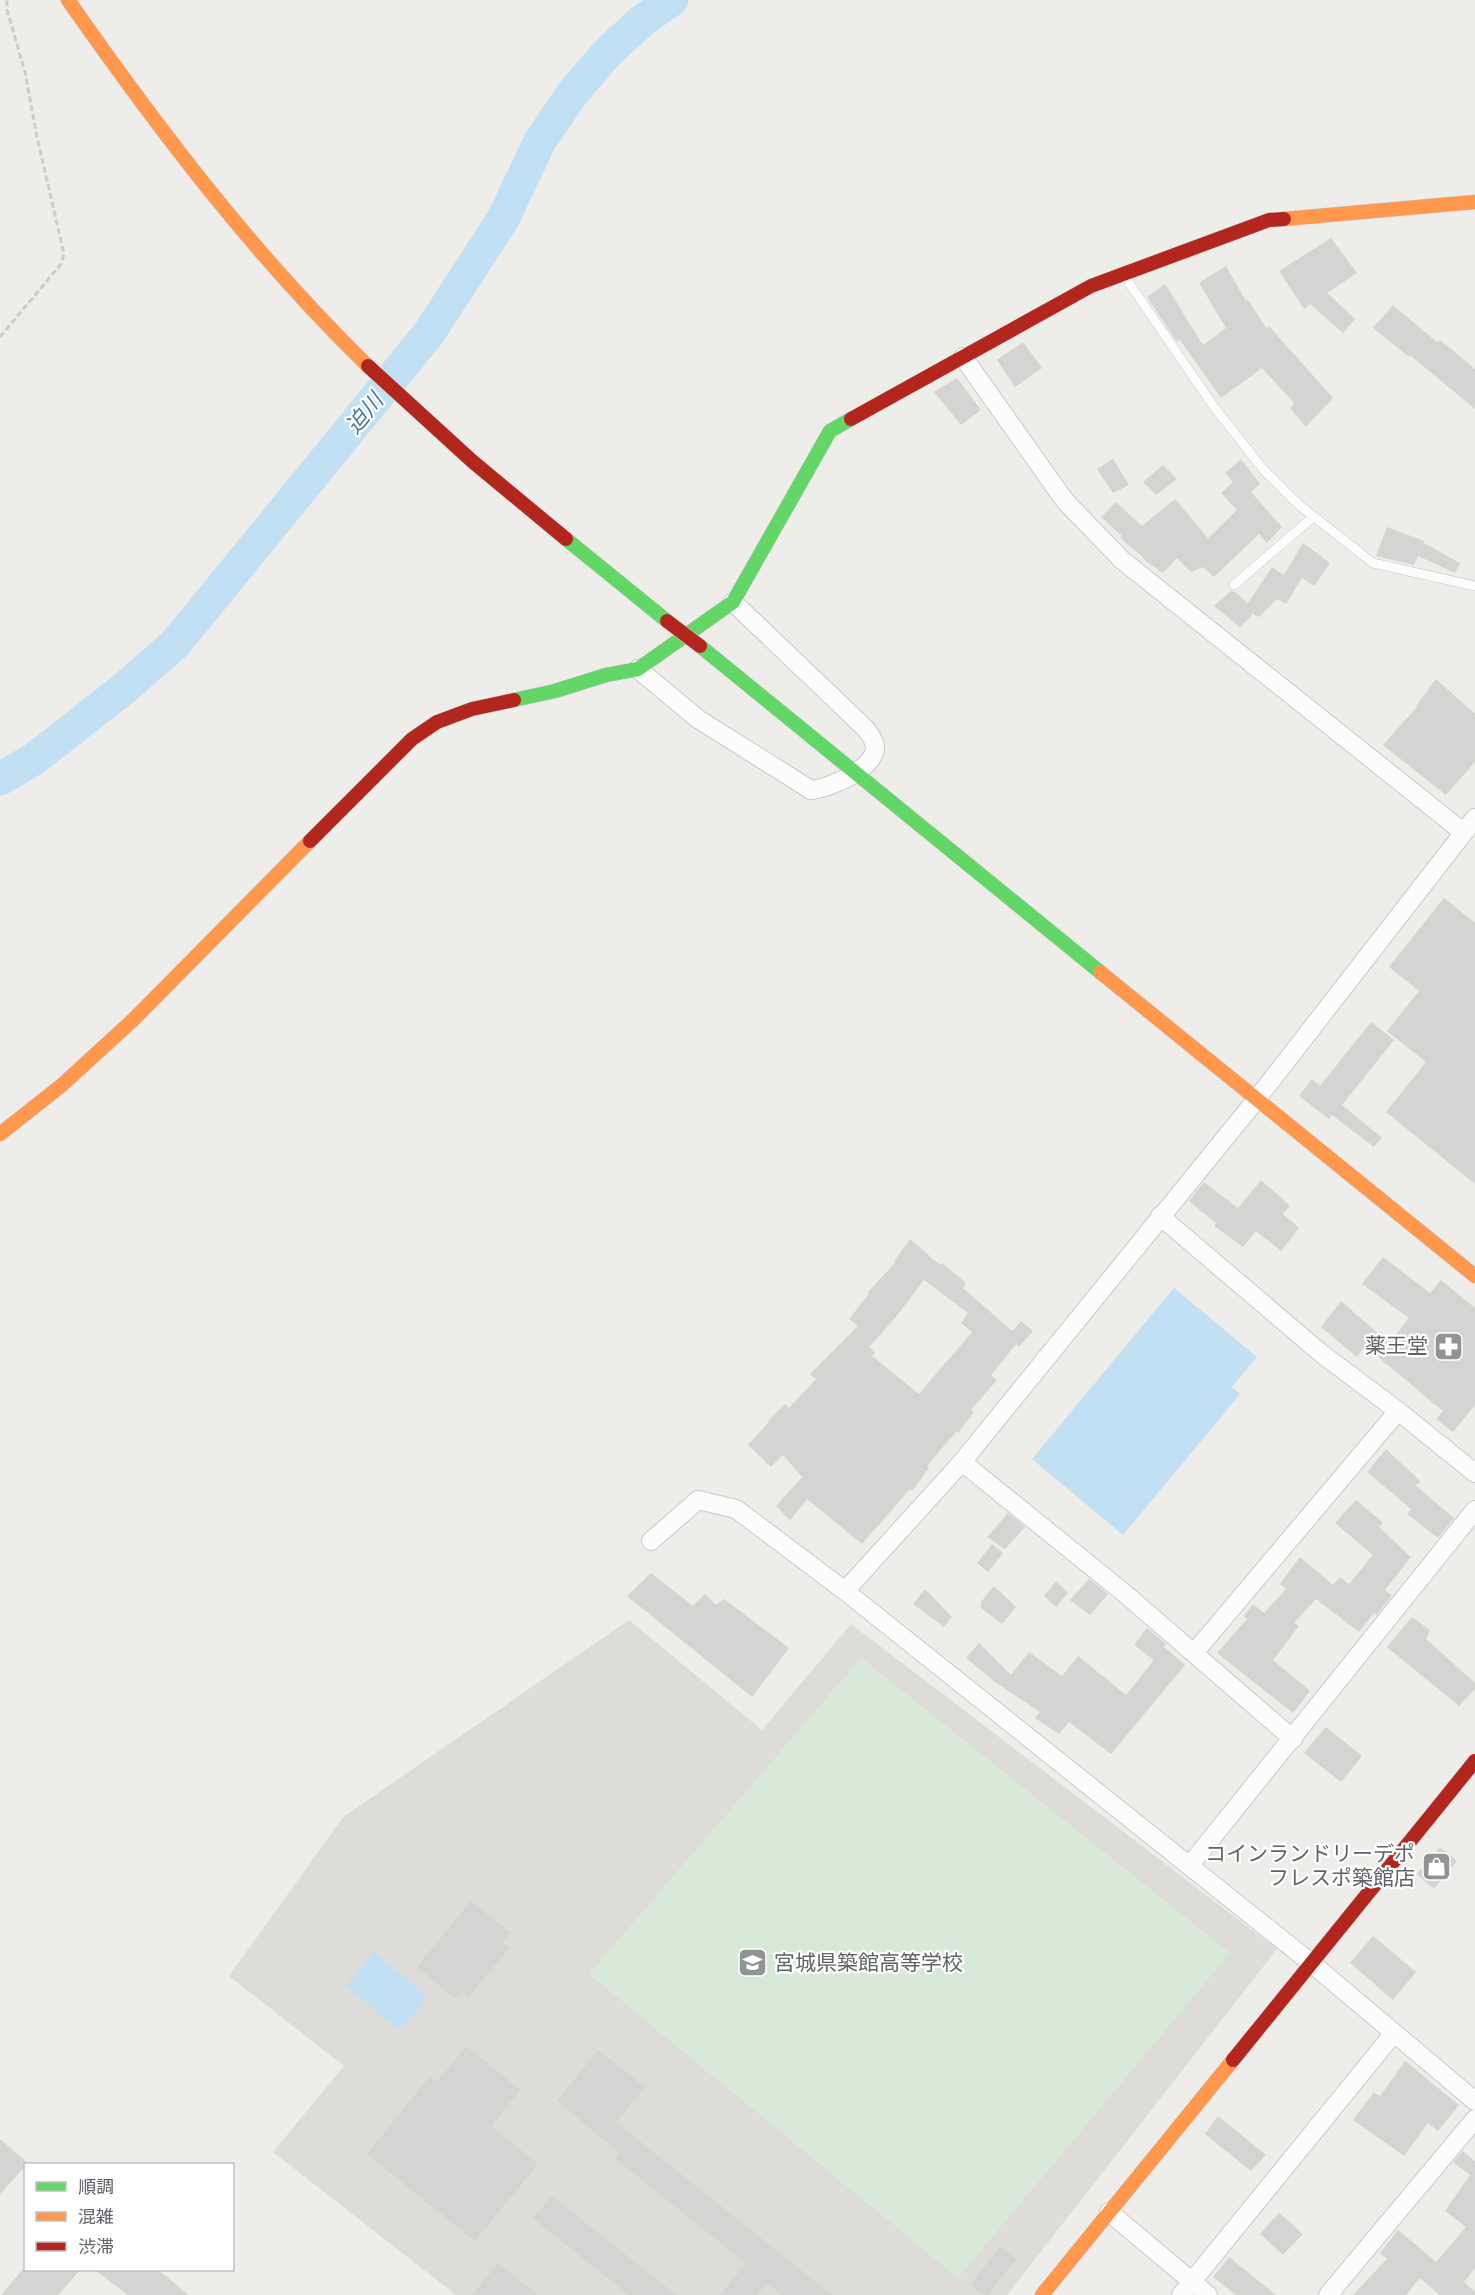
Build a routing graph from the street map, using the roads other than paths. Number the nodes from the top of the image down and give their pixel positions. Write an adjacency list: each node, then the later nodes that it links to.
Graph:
1 (68, 0): 10 (street, bridge)
2 (1475, 202): 3 (street)
3 (1123, 274): 4 (street); 5 (lane)
4 (963, 357): 8 (street); 11 (street)
5 (1313, 517): 6 (lane); 7 (lane)
6 (1234, 585)
7 (1475, 586)
8 (732, 602): 9 (street); 10 (street)
9 (638, 669): 10 (street); 13 (street)
10 (855, 773): 12 (street)
11 (1469, 825): 12 (street)
12 (1256, 1100): 14 (street); 15 (street)
13 (0, 1134)
14 (1160, 1216): 16 (street); 17 (street)
15 (1475, 1276)
16 (1398, 1411): 18 (street); 22 (street)
17 (962, 1462): 21 (street); 22 (street)
18 (1475, 1473)
19 (1475, 1510): 23 (street)
20 (651, 1541): 21 (street)
21 (845, 1591): 25 (street)
22 (1194, 1653): 23 (street)
23 (1293, 1739): 25 (street)
24 (1475, 1761): 26 (street)
25 (1190, 1865): 26 (street)
26 (1310, 1962): 27 (street); 30 (street)
27 (1394, 2033): 28 (street); 31 (street)
28 (1475, 2101)
29 (1475, 2120): 34 (street)
30 (1109, 2212): 31 (street); 32 (street)
31 (1186, 2288): 33 (street)
32 (1042, 2295)
33 (1208, 2295)
34 (1328, 2295)

